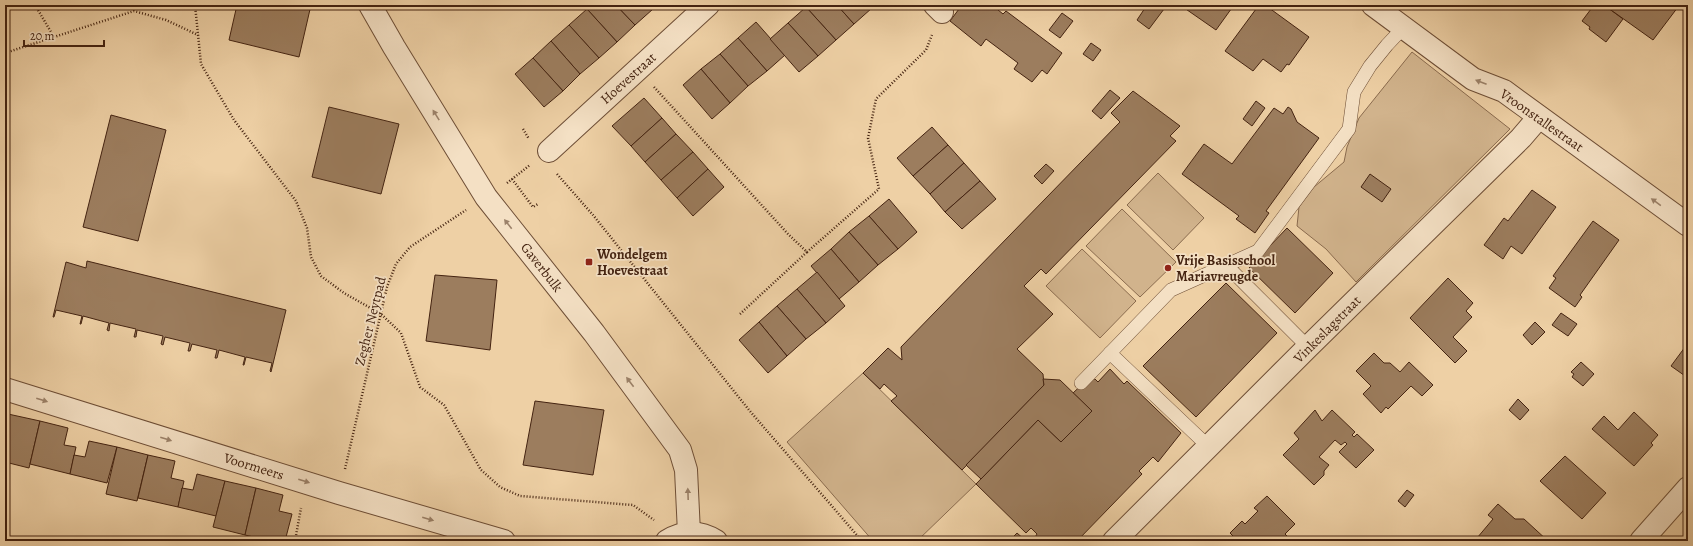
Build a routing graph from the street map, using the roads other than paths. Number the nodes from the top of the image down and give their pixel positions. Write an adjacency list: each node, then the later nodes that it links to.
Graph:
1 (370, 5): 15 (street, Gaverbulk, one-way to 1)
2 (708, 5): 6 (street, Hoevestraat)
3 (1373, 5): 4 (street, Vroonstallestraat)
4 (1404, 27): 5 (street, Vroonstallestraat, one-way to 4); 8 (lane)
5 (1539, 117): 7 (street, Vroonstallestraat, one-way to 5); 9 (street, Vinkeslagstraat)
6 (545, 154)
7 (1688, 225)
8 (1226, 265): 9 (lane); 10 (lane)
9 (1308, 347): 13 (street, Vinkeslagstraat)
10 (1110, 353): 11 (lane); 13 (lane)
11 (1081, 383)
12 (5, 389): 16 (street, Voormeers, one-way to 16)
13 (1209, 447): 18 (street, Vinkeslagstraat)
14 (1688, 488): 19 (street)
15 (677, 537): 17 (street)
16 (504, 541)
17 (716, 541)
18 (1114, 541)
19 (1641, 541)

